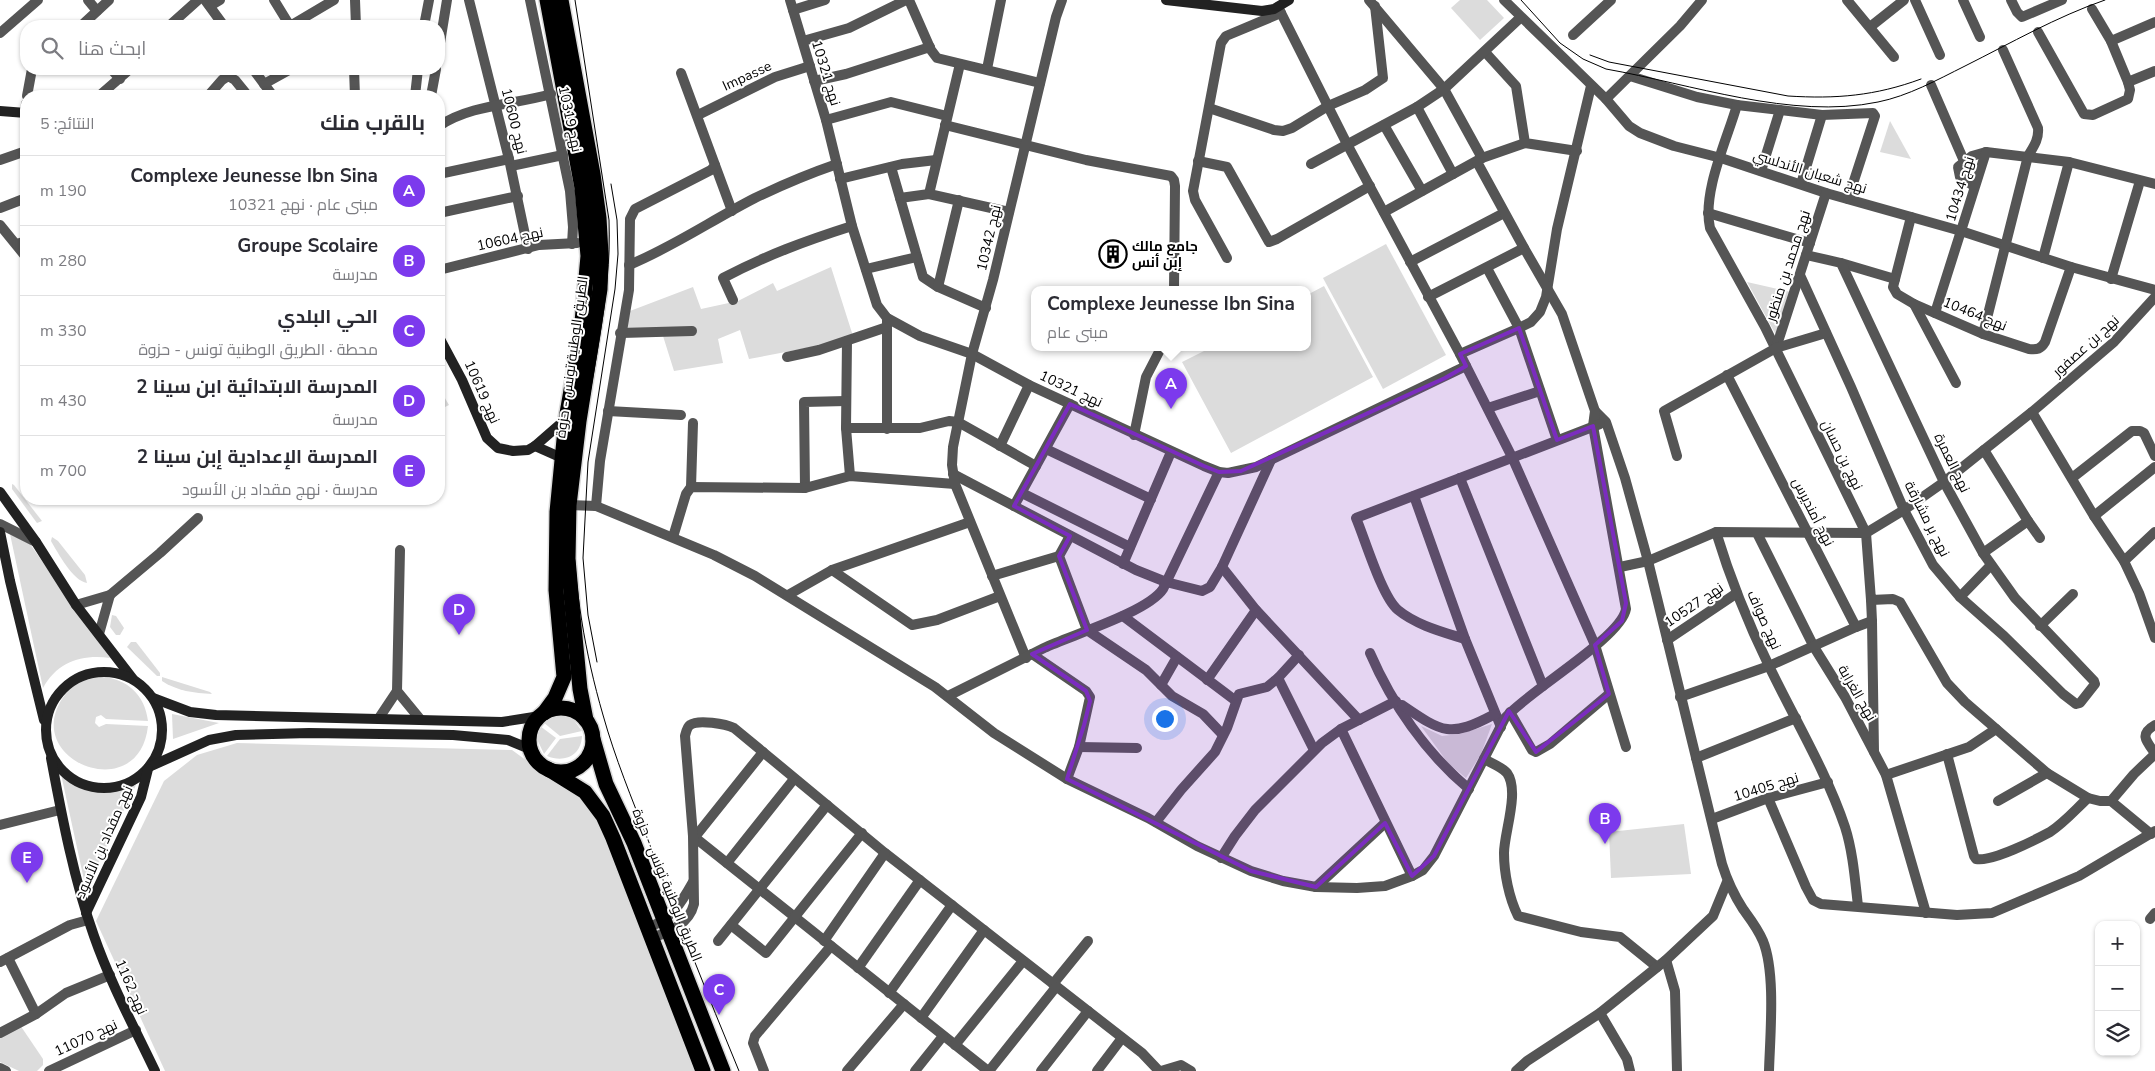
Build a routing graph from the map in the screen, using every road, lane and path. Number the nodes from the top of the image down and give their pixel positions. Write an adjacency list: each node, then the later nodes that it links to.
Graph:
1 (38, 0): 49 (street)
2 (88, 0): 36 (street)
3 (110, 0): 36 (street)
4 (198, 0): 39 (street)
5 (220, 0): 30 (street)
6 (274, 0): 41 (street)
7 (334, 0): 42 (street)
8 (355, 0): 43 (street)
9 (429, 0): 44 (street)
10 (447, 0): 45 (street)
11 (469, 0): 92 (street, نهج 10600)
12 (530, 0): 89 (street, نهج 10319)
13 (825, 0): 33 (street)
14 (907, 0): 52 (street); 54 (street)
15 (1001, 0): 61 (street)
16 (1062, 0): 76 (street, نهج 10342)
17 (1166, 0): 29 (street)
18 (1289, 0): 35 (street)
19 (1504, 0): 37 (street, نهج شعبان الأندلسي)
20 (1611, 0): 50 (street)
21 (1702, 0): 72 (street)
22 (1847, 0): 47 (street)
23 (1904, 0): 47 (street)
24 (1915, 0): 57 (street)
25 (1963, 0): 51 (street)
26 (2011, 0): 27 (street)
27 (2062, 0)
28 (556, 1): 156 (highway, الطريق الوطنية تونس - حزوة); 244 (highway, الطريق الوطنية تونس - حزوة)
29 (1184, 1): 32 (street)
30 (207, 3): 40 (street)
31 (1372, 3): 80 (street); 93 (street)
32 (1231, 4): 35 (street)
33 (792, 5): 52 (street, نهج 10321)
34 (2092, 9): 53 (street)
35 (1280, 10): 93 (street); 95 (street)
36 (97, 11): 38 (street)
37 (1520, 18): 56 (street); 79 (street, نهج شعبان الأندلسي)
38 (87, 20)
39 (176, 20)
40 (220, 20)
41 (286, 20)
42 (300, 20)
43 (356, 20)
44 (424, 20)
45 (444, 20)
46 (2155, 22): 53 (street)
47 (1870, 27): 58 (street)
48 (2038, 32): 75 (street)
49 (0, 33)
50 (1573, 34)
51 (1980, 37)
52 (803, 41): 60 (street, نهج 10321)
53 (2111, 41): 75 (street)
54 (930, 46): 59 (street); 74 (street)
55 (2003, 50): 113 (street)
56 (1485, 52): 80 (street); 105 (street)
57 (1940, 55)
58 (1894, 57)
59 (960, 64): 61 (street); 102 (street)
60 (810, 66): 74 (street, نهج 10321); 99 (street, Impasse)
61 (987, 69): 76 (street)
62 (2155, 71): 75 (street)
63 (681, 73): 99 (street)
64 (31, 75): 81 (street)
65 (116, 75): 73 (street)
66 (124, 75): 73 (street)
67 (257, 75): 77 (street)
68 (280, 75): 77 (street)
69 (354, 75): 86 (street)
70 (417, 75): 87 (street)
71 (435, 75): 88 (street)
72 (1630, 76): 90 (street); 91 (street)
73 (120, 79): 82 (street)
74 (814, 81): 101 (street, نهج 10321)
75 (2128, 82)
76 (1040, 83): 107 (street, نهج 10342)
77 (264, 84): 85 (street)
78 (1931, 85): 119 (street)
79 (1591, 86): 90 (street, نهج شعبان الأندلسي); 109 (street)
80 (1444, 89): 94 (street); 117 (street)
81 (28, 90)
82 (107, 90)
83 (213, 90): 84 (street)
84 (243, 90)
85 (268, 90)
86 (355, 90)
87 (415, 90)
88 (432, 90)
89 (551, 94): 92 (street); 112 (street, نهج 10319)
90 (1606, 100): 114 (street, نهج شعبان الأندلسي)
91 (1737, 105): 97 (street); 114 (street, نهج بن حسان)
92 (496, 106): 103 (street); 120 (street, نهج 10600)
93 (1328, 106): 95 (street); 106 (street)
94 (1417, 107): 104 (street); 129 (street)
95 (1209, 108): 118 (street)
96 (20, 110): 98 (street)
97 (1780, 110): 100 (street); 127 (street)
98 (0, 111)
99 (698, 115): 125 (street)
100 (1822, 115): 132 (street); 141 (street)
101 (826, 120): 102 (street); 123 (street, نهج 10321)
102 (946, 120): 107 (street); 116 (street)
103 (445, 123)
104 (1384, 124): 106 (street); 136 (street)
105 (1524, 143): 108 (street); 117 (street)
106 (1347, 144): 124 (street); 134 (street)
107 (1025, 145): 147 (street, نهج 10342); 176 (street)
108 (1560, 149): 109 (street); 122 (street)
109 (1577, 151): 122 (street)
110 (1986, 152): 113 (street, نهج 10434); 119 (street); 135 (street, نهج 10434)
111 (20, 153): 115 (street)
112 (563, 155): 120 (street); 157 (street, نهج 10319)
113 (2028, 156): 121 (street, نهج 10434); 159 (street)
114 (1720, 158): 127 (street, نهج شعبان الأندلسي); 150 (street, نهج بن حسان)
115 (0, 160)
116 (936, 160): 126 (street); 138 (street)
117 (1480, 160): 129 (street); 149 (street)
118 (1198, 161): 134 (street); 164 (street)
119 (1964, 161): 135 (street)
120 (510, 162): 128 (street); 139 (street, نهج 10600)
121 (2069, 162): 131 (street, نهج 10434); 165 (street)
122 (1574, 163): 178 (street)
123 (836, 164): 130 (street, نهج 10321); 145 (street)
124 (1311, 164)
125 (715, 165): 145 (street); 168 (street)
126 (891, 167): 130 (street); 140 (street)
127 (1761, 171): 132 (street, نهج شعبان الأندلسي)
128 (445, 173)
129 (1453, 174): 136 (street)
130 (840, 179): 153 (street, نهج 10321)
131 (2140, 180): 133 (street, نهج 10434); 175 (street)
132 (1801, 184): 137 (street, نهج شعبان الأندلسي)
133 (2155, 184)
134 (1370, 186): 148 (street)
135 (1974, 186): 154 (street, نهج 10434)
136 (1422, 191): 148 (street)
137 (1826, 192): 141 (street, نهج شعبان الأندلسي); 158 (street, نهج محمد بن منظور)
138 (929, 194): 140 (street); 143 (street)
139 (518, 196): 146 (street); 161 (street, نهج 10600)
140 (900, 198): 163 (street)
141 (1848, 199): 151 (street, نهج شعبان الأندلسي)
142 (20, 200): 144 (street)
143 (959, 200): 147 (street); 177 (street)
144 (0, 208)
145 (732, 211): 168 (street)
146 (445, 212)
147 (1009, 212): 184 (street, نهج 10342)
148 (1384, 212): 166 (street)
149 (1504, 213): 160 (street); 166 (street)
150 (1708, 213): 158 (street); 194 (street, نهج بن حسان)
151 (1911, 217): 154 (street, نهج شعبان الأندلسي); 174 (street)
152 (0, 225): 155 (street)
153 (852, 226): 172 (street, نهج 10321); 182 (street)
154 (1961, 231): 159 (street, نهج شعبان الأندلسي); 185 (street, نهج 10434)
155 (20, 241)
156 (587, 241): 157 (street, نهج 10604); 211 (highway, الطريق الوطنية تونس - حزوة)
157 (572, 244): 161 (street, نهج 10604)
158 (1810, 244): 162 (street, نهج محمد بن منظور)
159 (2004, 245): 165 (street, نهج شعبان الأندلسي); 191 (street)
160 (1524, 248): 170 (street); 178 (street)
161 (528, 249): 171 (street, نهج 10604)
162 (1806, 255): 167 (street); 173 (street, نهج محمد بن منظور)
163 (917, 257): 172 (street); 177 (street)
164 (1227, 258)
165 (2043, 258): 169 (street, نهج شعبان الأندلسي)
166 (1410, 262): 180 (street)
167 (1841, 263): 174 (street); 237 (street, نهج العمرة)
168 (629, 265): 189 (street)
169 (2071, 267): 175 (street, نهج شعبان الأندلسي); 191 (street, نهج 10464)
170 (1487, 268): 180 (street); 187 (street)
171 (445, 269)
172 (866, 269): 186 (street, نهج 10321)
173 (1800, 275): 190 (street, نهج بر مشارقة); 194 (street, نهج محمد بن منظور)
174 (1895, 279): 183 (street, نهج 10464)
175 (2111, 279): 179 (street, نهج شعبان الأندلسي)
176 (1174, 286)
177 (938, 287): 184 (street)
178 (1548, 288): 187 (street); 208 (street)
179 (2155, 290)
180 (1428, 297): 197 (street)
181 (2155, 297): 209 (street, نهج بن عصفور)
182 (733, 300)
183 (1914, 304): 185 (street, نهج 10464); 201 (street)
184 (986, 308): 196 (street, نهج 10342)
185 (1935, 313): 191 (street, نهج 10464)
186 (887, 322): 192 (street); 196 (street, نهج 10321); 217 (street)
187 (1519, 328): 197 (street); 203 (street)
188 (692, 331): 189 (street)
189 (620, 333): 207 (street)
190 (1826, 333): 194 (street); 247 (street, نهج بر مشارقة)
191 (1983, 334)
192 (847, 341): 198 (street); 204 (street)
193 (445, 348): 220 (street, نهج 10619)
194 (1776, 348): 200 (street); 258 (street, نهج بن حسان)
195 (1159, 351): 218 (street)
196 (972, 354): 202 (street, نهج 10321); 212 (street, نهج 10342)
197 (1460, 354): 199 (street)
198 (787, 357)
199 (1466, 366): 206 (street); 229 (street, نهج 10321)
200 (1727, 375): 225 (street); 255 (street, نهج أمنديرس)
201 (1956, 383)
202 (1030, 385): 205 (street, نهج 10321); 221 (street)
203 (1540, 391): 206 (street); 219 (street)
204 (846, 401): 216 (street); 239 (street)
205 (1070, 404): 218 (street, نهج 10321); 222 (street)
206 (1488, 408): 227 (street)
207 (608, 410): 210 (street); 245 (street)
208 (1595, 411): 213 (street); 215 (street)
209 (2032, 412): 223 (street, نهج بن عصفور); 235 (street)
210 (681, 415)
211 (566, 419): 220 (street); 228 (highway, الطريق الوطنية تونس - حزوة)
212 (958, 422): 217 (street); 221 (street); 236 (street, نهج 10342)
213 (1606, 422): 215 (street); 267 (street)
214 (693, 423): 238 (street)
215 (1593, 426): 219 (street); 272 (street)
216 (846, 428): 217 (street); 233 (street)
217 (887, 429)
218 (1134, 435): 224 (street, نهج 10321)
219 (1557, 440): 227 (street)
220 (535, 446): 228 (street)
221 (1000, 446): 230 (street)
222 (1046, 449): 230 (street); 243 (street)
223 (1984, 450): 237 (street, نهج بن عصفور); 250 (street)
224 (1171, 452): 232 (street, نهج 10321); 243 (street)
225 (1677, 456)
226 (2155, 456): 235 (street)
227 (1512, 457): 234 (street); 295 (street)
228 (562, 458): 316 (highway, الطريق الوطنية تونس - حزوة)
229 (1271, 460): 232 (street, نهج 10321); 271 (street)
230 (1036, 466): 241 (street)
231 (2155, 467): 248 (street)
232 (1219, 472): 275 (street)
233 (850, 476): 236 (street); 239 (street)
234 (1460, 478): 242 (street); 307 (street)
235 (2072, 478): 248 (street)
236 (954, 479): 246 (street); 251 (street)
237 (1944, 482): 247 (street, نهج بن عصفور); 265 (street, نهج العمرة)
238 (690, 487): 239 (street); 260 (street)
239 (805, 488)
240 (0, 492): 262 (street)
241 (1022, 492): 246 (street); 263 (street)
242 (1414, 496): 293 (street); 293 (street)
243 (1152, 499): 263 (street)
244 (568, 505): 245 (street); 321 (highway, الطريق الوطنية تونس - حزوة)
245 (596, 506): 260 (street)
246 (1014, 506): 259 (street)
247 (1904, 510): 258 (street, نهج بن عصفور); 281 (street, نهج بر مشارقة)
248 (2094, 516): 268 (street)
249 (198, 518): 278 (street)
250 (2028, 521): 261 (street); 265 (street)
251 (970, 522): 273 (street); 274 (street)
252 (0, 524): 262 (street)
253 (0, 532): 323 (street)
254 (1716, 532): 257 (street); 267 (street); 276 (street, نهج صواف)
255 (1808, 532): 257 (street); 258 (street); 289 (street, نهج أمنديرس)
256 (2155, 532): 268 (street)
257 (1757, 533): 296 (street, نهج الغرابة)
258 (1866, 533): 282 (street, نهج بن حسان)
259 (1070, 536): 266 (street); 269 (street)
260 (673, 537): 279 (street)
261 (2040, 538)
262 (36, 542): 283 (street)
263 (1130, 547): 269 (street)
264 (400, 550): 308 (street)
265 (1983, 553): 270 (street, نهج العمرة)
266 (1059, 556): 274 (street); 290 (street)
267 (1648, 561): 272 (street); 294 (street)
268 (2124, 561): 287 (street)
269 (1123, 564): 275 (street)
270 (1990, 565): 281 (street); 288 (street, نهج العمرة)
271 (1222, 567): 275 (street); 284 (street)
272 (1620, 567): 295 (street)
273 (832, 570): 279 (street); 280 (street)
274 (992, 576): 280 (street)
275 (1166, 582): 285 (street)
276 (1737, 593): 294 (street, نهج 10527); 301 (street, نهج صواف)
277 (2074, 594): 288 (street)
278 (110, 595): 283 (street); 291 (street)
279 (788, 595): 310 (street)
280 (1000, 596): 299 (street)
281 (1960, 597): 305 (street, نهج بر مشارقة)
282 (1871, 600): 286 (street, نهج بن حسان); 327 (street)
283 (76, 605): 291 (street)
284 (1256, 610): 298 (street); 304 (street)
285 (1123, 616): 290 (street); 300 (street)
286 (1872, 620): 289 (street); 336 (street)
287 (2153, 621): 292 (street)
288 (2040, 626): 305 (street, نهج العمرة)
289 (1856, 627): 296 (street)
290 (1087, 630): 299 (street); 306 (street)
291 (100, 634): 303 (street)
292 (2155, 638)
293 (1465, 639): 317 (street)
294 (1667, 640): 312 (street)
295 (1596, 645): 307 (street); 309 (street)
296 (1814, 647): 301 (street); 336 (street, نهج الغرابة)
297 (1370, 653): 314 (street)
298 (1299, 655): 302 (street); 322 (street)
299 (1029, 656): 310 (street); 330 (street)
300 (1177, 657): 304 (street); 306 (street)
301 (1769, 666): 312 (street); 319 (street, نهج صواف)
302 (1278, 678): 313 (street); 334 (street)
303 (134, 680): 311 (street); 323 (street)
304 (1207, 680): 313 (street)
305 (2094, 681)
306 (1161, 685): 328 (street)
307 (1543, 686): 315 (street)
308 (397, 691): 318 (street); 320 (street)
309 (1609, 694): 315 (street); 331 (street)
310 (948, 696): 346 (street)
311 (153, 698): 318 (street); 342 (street)
312 (1680, 698): 340 (street)
313 (1236, 701): 328 (street)
314 (1396, 702): 317 (street); 322 (street); 349 (street)
315 (1510, 712): 324 (street)
316 (542, 714): 320 (street); 321 (highway); 333 (highway)
317 (1495, 714): 324 (street)
318 (379, 718): 320 (street)
319 (1796, 718): 340 (street); 348 (street, نهج صواف)
320 (420, 719)
321 (586, 720): 329 (highway)
322 (1359, 720): 326 (street)
323 (45, 723): 337 (street)
324 (1501, 727): 341 (street)
325 (2151, 727): 339 (street)
326 (1341, 729): 334 (street); 358 (street)
327 (1996, 729): 338 (street); 344 (street)
328 (1223, 735): 357 (street)
329 (593, 739): 343 (highway); 378 (highway, الطريق الوطنية تونس - حزوة)
330 (1079, 747): 332 (street); 346 (street)
331 (1626, 747)
332 (1137, 748)
333 (530, 749): 342 (street); 343 (highway)
334 (1314, 750): 364 (street)
335 (763, 752): 347 (street); 362 (street); 362 (street)
336 (1874, 752): 345 (street, نهج الغرابة)
337 (50, 753): 342 (street); 355 (street, نهج مقداد بن الأسود)
338 (1947, 754): 345 (street); 351 (street)
339 (2155, 754): 353 (street)
340 (1696, 758): 356 (street)
341 (1484, 760): 349 (street); 387 (street)
342 (148, 768): 375 (street, نهج مقداد بن الأسود)
343 (548, 769): 380 (highway)
344 (2048, 772): 351 (street); 352 (street)
345 (1886, 775): 374 (street, نهج الغرابة)
346 (1067, 778): 357 (street)
347 (794, 779): 354 (street); 365 (street)
348 (1828, 782): 350 (street, نهج 10405); 373 (street, نهج صواف)
349 (1469, 788): 366 (street)
350 (1768, 798): 356 (street, نهج 10405); 373 (street)
351 (2088, 798): 353 (street)
352 (1998, 801)
353 (2111, 801): 360 (street)
354 (827, 805): 361 (street); 371 (street)
355 (60, 810): 359 (street); 375 (street, نهج مقداد بن الأسود)
356 (1712, 819): 369 (street)
357 (1156, 822): 364 (street)
358 (1385, 823): 366 (street); 370 (street)
359 (0, 825)
360 (2153, 832): 374 (street)
361 (862, 833): 363 (street); 376 (street)
362 (694, 836): 365 (street); 368 (street)
363 (885, 853): 367 (street); 383 (street)
364 (1221, 858): 370 (street)
365 (727, 863): 371 (street)
366 (1412, 876): 370 (street)
367 (920, 880): 372 (street); 388 (street)
368 (693, 882): 378 (street); 378 (street)
369 (1727, 882): 385 (street); 419 (street)
370 (1316, 887)
371 (760, 890): 376 (street); 377 (street)
372 (952, 905): 379 (street); 391 (street)
373 (1858, 906): 374 (street)
374 (1926, 913)
375 (87, 916): 384 (street); 389 (street, نهج 1162)
376 (794, 917): 377 (street); 383 (street)
377 (731, 925): 381 (street)
378 (666, 927): 380 (street); 408 (highway, الطريق الوطنية تونس - حزوة)
379 (984, 930): 386 (street); 396 (street)
380 (650, 933): 407 (highway)
381 (718, 941)
382 (1088, 941): 390 (street)
383 (828, 944): 388 (street); 409 (street)
384 (4, 960): 395 (street)
385 (1666, 960): 387 (street); 418 (street)
386 (1023, 961): 390 (street); 401 (street)
387 (1657, 967): 394 (street)
388 (858, 968): 391 (street)
389 (110, 975): 395 (street); 397 (street, نهج 1162)
390 (1054, 986): 393 (street); 403 (street)
391 (889, 993): 392 (street)
392 (904, 1004): 396 (street); 410 (street)
393 (1088, 1010): 400 (street); 412 (street)
394 (1600, 1013): 416 (street); 417 (street)
395 (36, 1014): 398 (street)
396 (921, 1018): 399 (street)
397 (136, 1030): 405 (street, نهج 11070); 406 (street, نهج 1162)
398 (0, 1033)
399 (943, 1036): 401 (street); 411 (street)
400 (1122, 1038): 413 (street); 414 (street)
401 (955, 1045): 403 (street)
402 (0, 1068): 404 (street)
403 (983, 1070)
404 (6, 1071)
405 (49, 1071)
406 (155, 1071)
407 (703, 1071)
408 (723, 1071)
409 (764, 1071)
410 (847, 1071)
411 (915, 1071)
412 (1041, 1071)
413 (1097, 1071)
414 (1160, 1071): 415 (street)
415 (1191, 1071)
416 (1516, 1071)
417 (1630, 1071)
418 (1677, 1071)
419 (1769, 1071)

